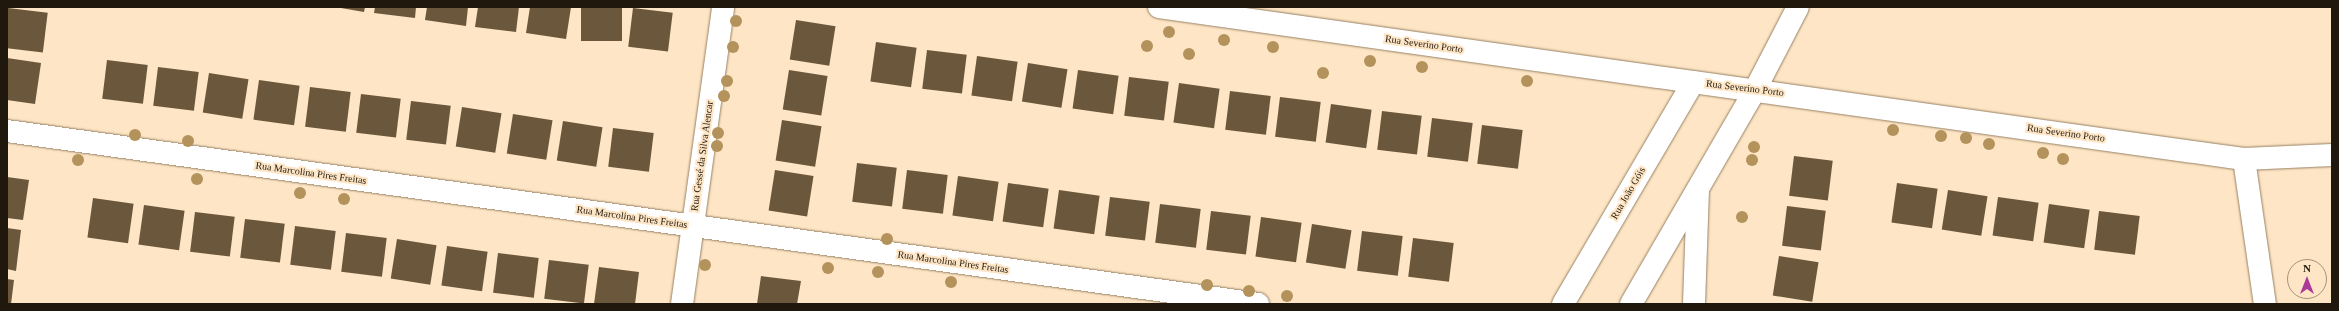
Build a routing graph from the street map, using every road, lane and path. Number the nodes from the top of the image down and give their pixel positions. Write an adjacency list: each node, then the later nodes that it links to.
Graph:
1 (723, 7): 10 (street, Rua Gessé da Silva Alencar)
2 (1159, 7): 4 (street, Rua Severino Porto)
3 (1798, 7): 5 (street)
4 (1693, 82): 5 (street, Rua Severino Porto); 13 (street, Rua João Góis)
5 (1756, 88): 8 (street, Rua Severino Porto); 9 (street)
6 (7, 131): 10 (street, Rua Marcolina Pires Freitas)
7 (2332, 155): 8 (street, Rua Severino Porto)
8 (2244, 158): 16 (street)
9 (1698, 189): 14 (street); 15 (street)
10 (693, 226): 11 (street, Rua Gessé da Silva Alencar); 12 (street, Rua Marcolina Pires Freitas)
11 (682, 304)
12 (1258, 304)
13 (1563, 304)
14 (1632, 304)
15 (1694, 304)
16 (2265, 304)

